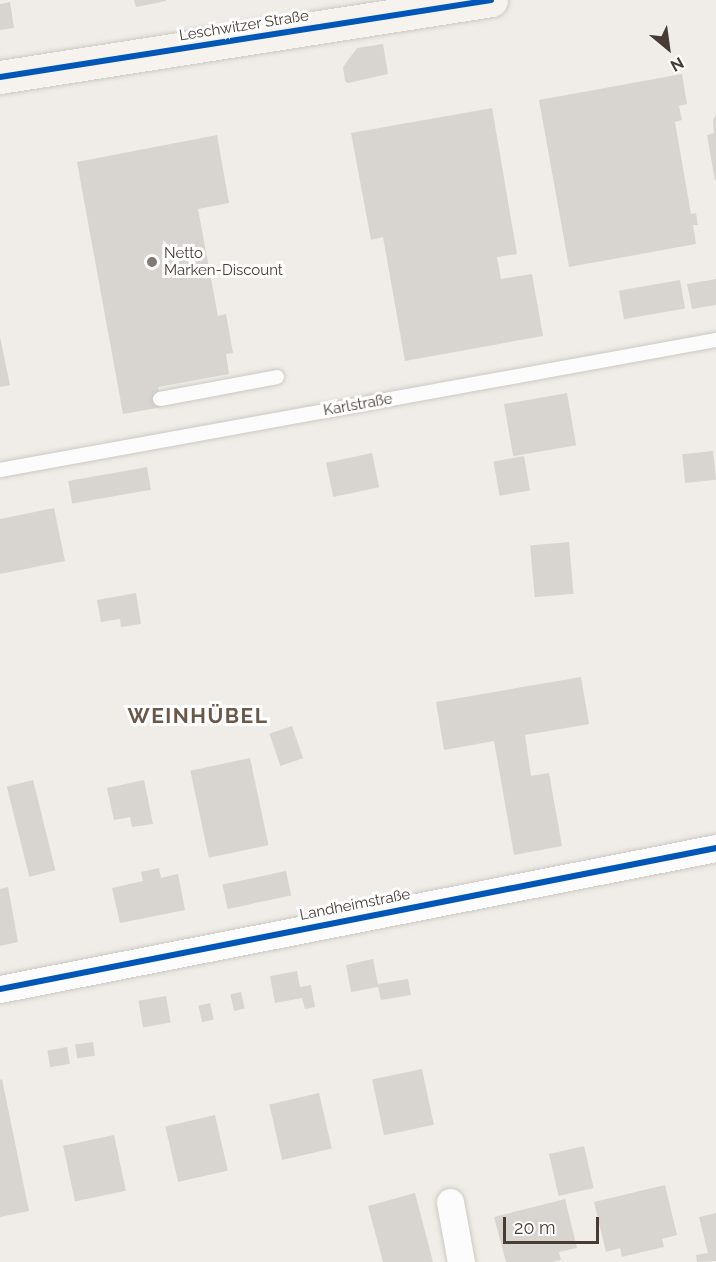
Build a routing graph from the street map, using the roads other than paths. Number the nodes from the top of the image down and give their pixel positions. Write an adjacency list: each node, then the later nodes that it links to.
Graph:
1 (491, 0): 2 (street, Leschwitzer Straße)
2 (0, 77)
3 (716, 340): 6 (lane, Karlstraße)
4 (277, 377): 5 (lane)
5 (160, 399)
6 (0, 470)
7 (716, 848): 8 (street, Landheimstraße)
8 (0, 989)
9 (450, 1202): 10 (street)
10 (461, 1262)

